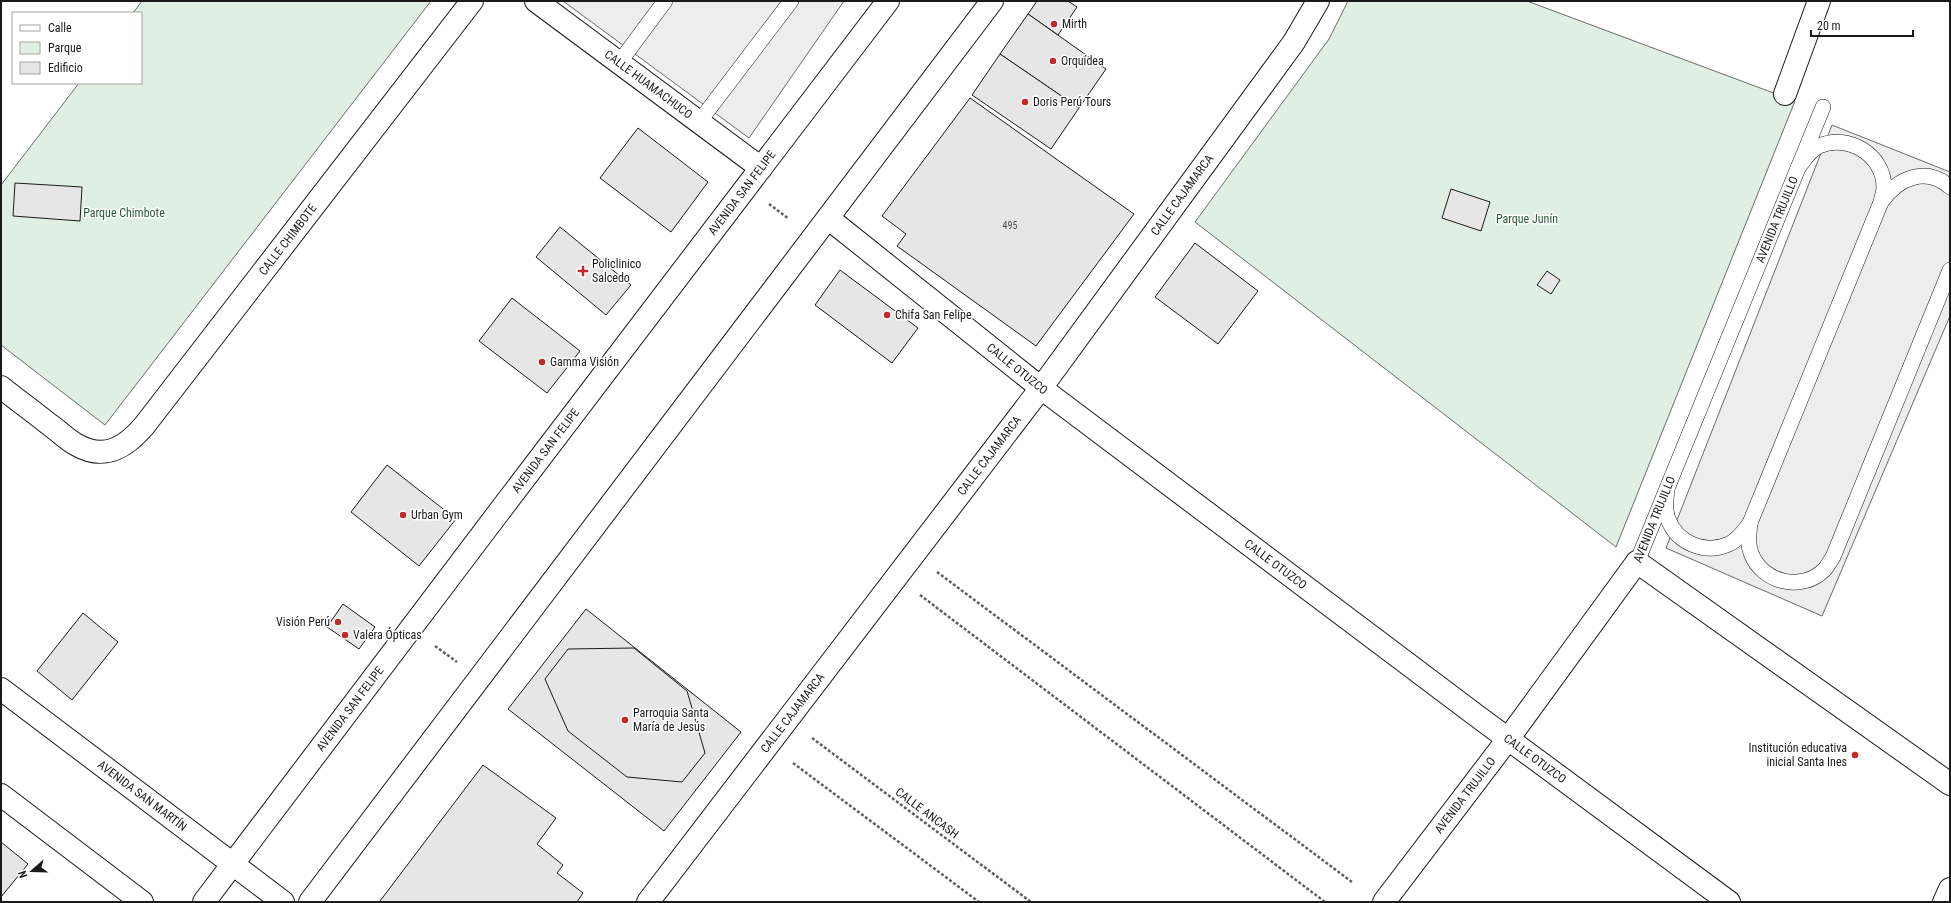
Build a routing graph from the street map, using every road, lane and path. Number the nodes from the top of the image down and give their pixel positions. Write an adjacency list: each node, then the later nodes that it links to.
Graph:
1 (472, 1): 19 (street, CALLE CHIMBOTE)
2 (665, 1): 9 (lane)
3 (791, 1): 12 (lane)
4 (888, 1): 13 (street, AVENIDA SAN FELIPE)
5 (992, 1): 17 (street)
6 (1318, 1): 20 (street, CALLE CAJAMARCA)
7 (1819, 1): 10 (street)
8 (539, 2): 9 (street, CALLE HUAMACHUCO)
9 (619, 63): 12 (street, CALLE HUAMACHUCO)
10 (1785, 94)
11 (1823, 107): 14 (lane, AVENIDA TRUJILLO)
12 (699, 122): 13 (street, CALLE HUAMACHUCO)
13 (761, 168): 26 (street, AVENIDA SAN FELIPE)
14 (1798, 168): 16 (lane); 21 (lane, AVENIDA TRUJILLO)
15 (1950, 187): 16 (lane)
16 (1881, 202): 22 (lane)
17 (828, 218): 20 (street, CALLE OTUZCO); 27 (street)
18 (1950, 270): 22 (lane)
19 (1, 387)
20 (1041, 388): 30 (street, CALLE OTUZCO); 41 (street, CALLE CAJAMARCA)
21 (1667, 489): 22 (lane); 23 (lane, AVENIDA TRUJILLO)
22 (1750, 523)
23 (1637, 562): 30 (street, AVENIDA TRUJILLO); 32 (street)
24 (937, 572): 35 (path)
25 (920, 595): 44 (path)
26 (412, 628): 27 (path); 34 (street, AVENIDA SAN FELIPE)
27 (479, 679): 40 (street)
28 (1, 690): 34 (street, AVENIDA SAN MARTÍN)
29 (812, 738): 43 (path, CALLE ANCASH)
30 (1508, 739): 45 (street, AVENIDA TRUJILLO); 46 (street, CALLE OTUZCO)
31 (793, 763): 42 (path)
32 (1950, 784)
33 (1, 795): 37 (street)
34 (233, 864): 38 (street, AVENIDA SAN FELIPE); 39 (street, AVENIDA SAN MARTÍN)
35 (1352, 882)
36 (1950, 889): 47 (street)
37 (142, 902)
38 (204, 902)
39 (283, 902)
40 (310, 902)
41 (648, 902)
42 (979, 902)
43 (1031, 902)
44 (1325, 902)
45 (1384, 902)
46 (1729, 902)
47 (1944, 902)

